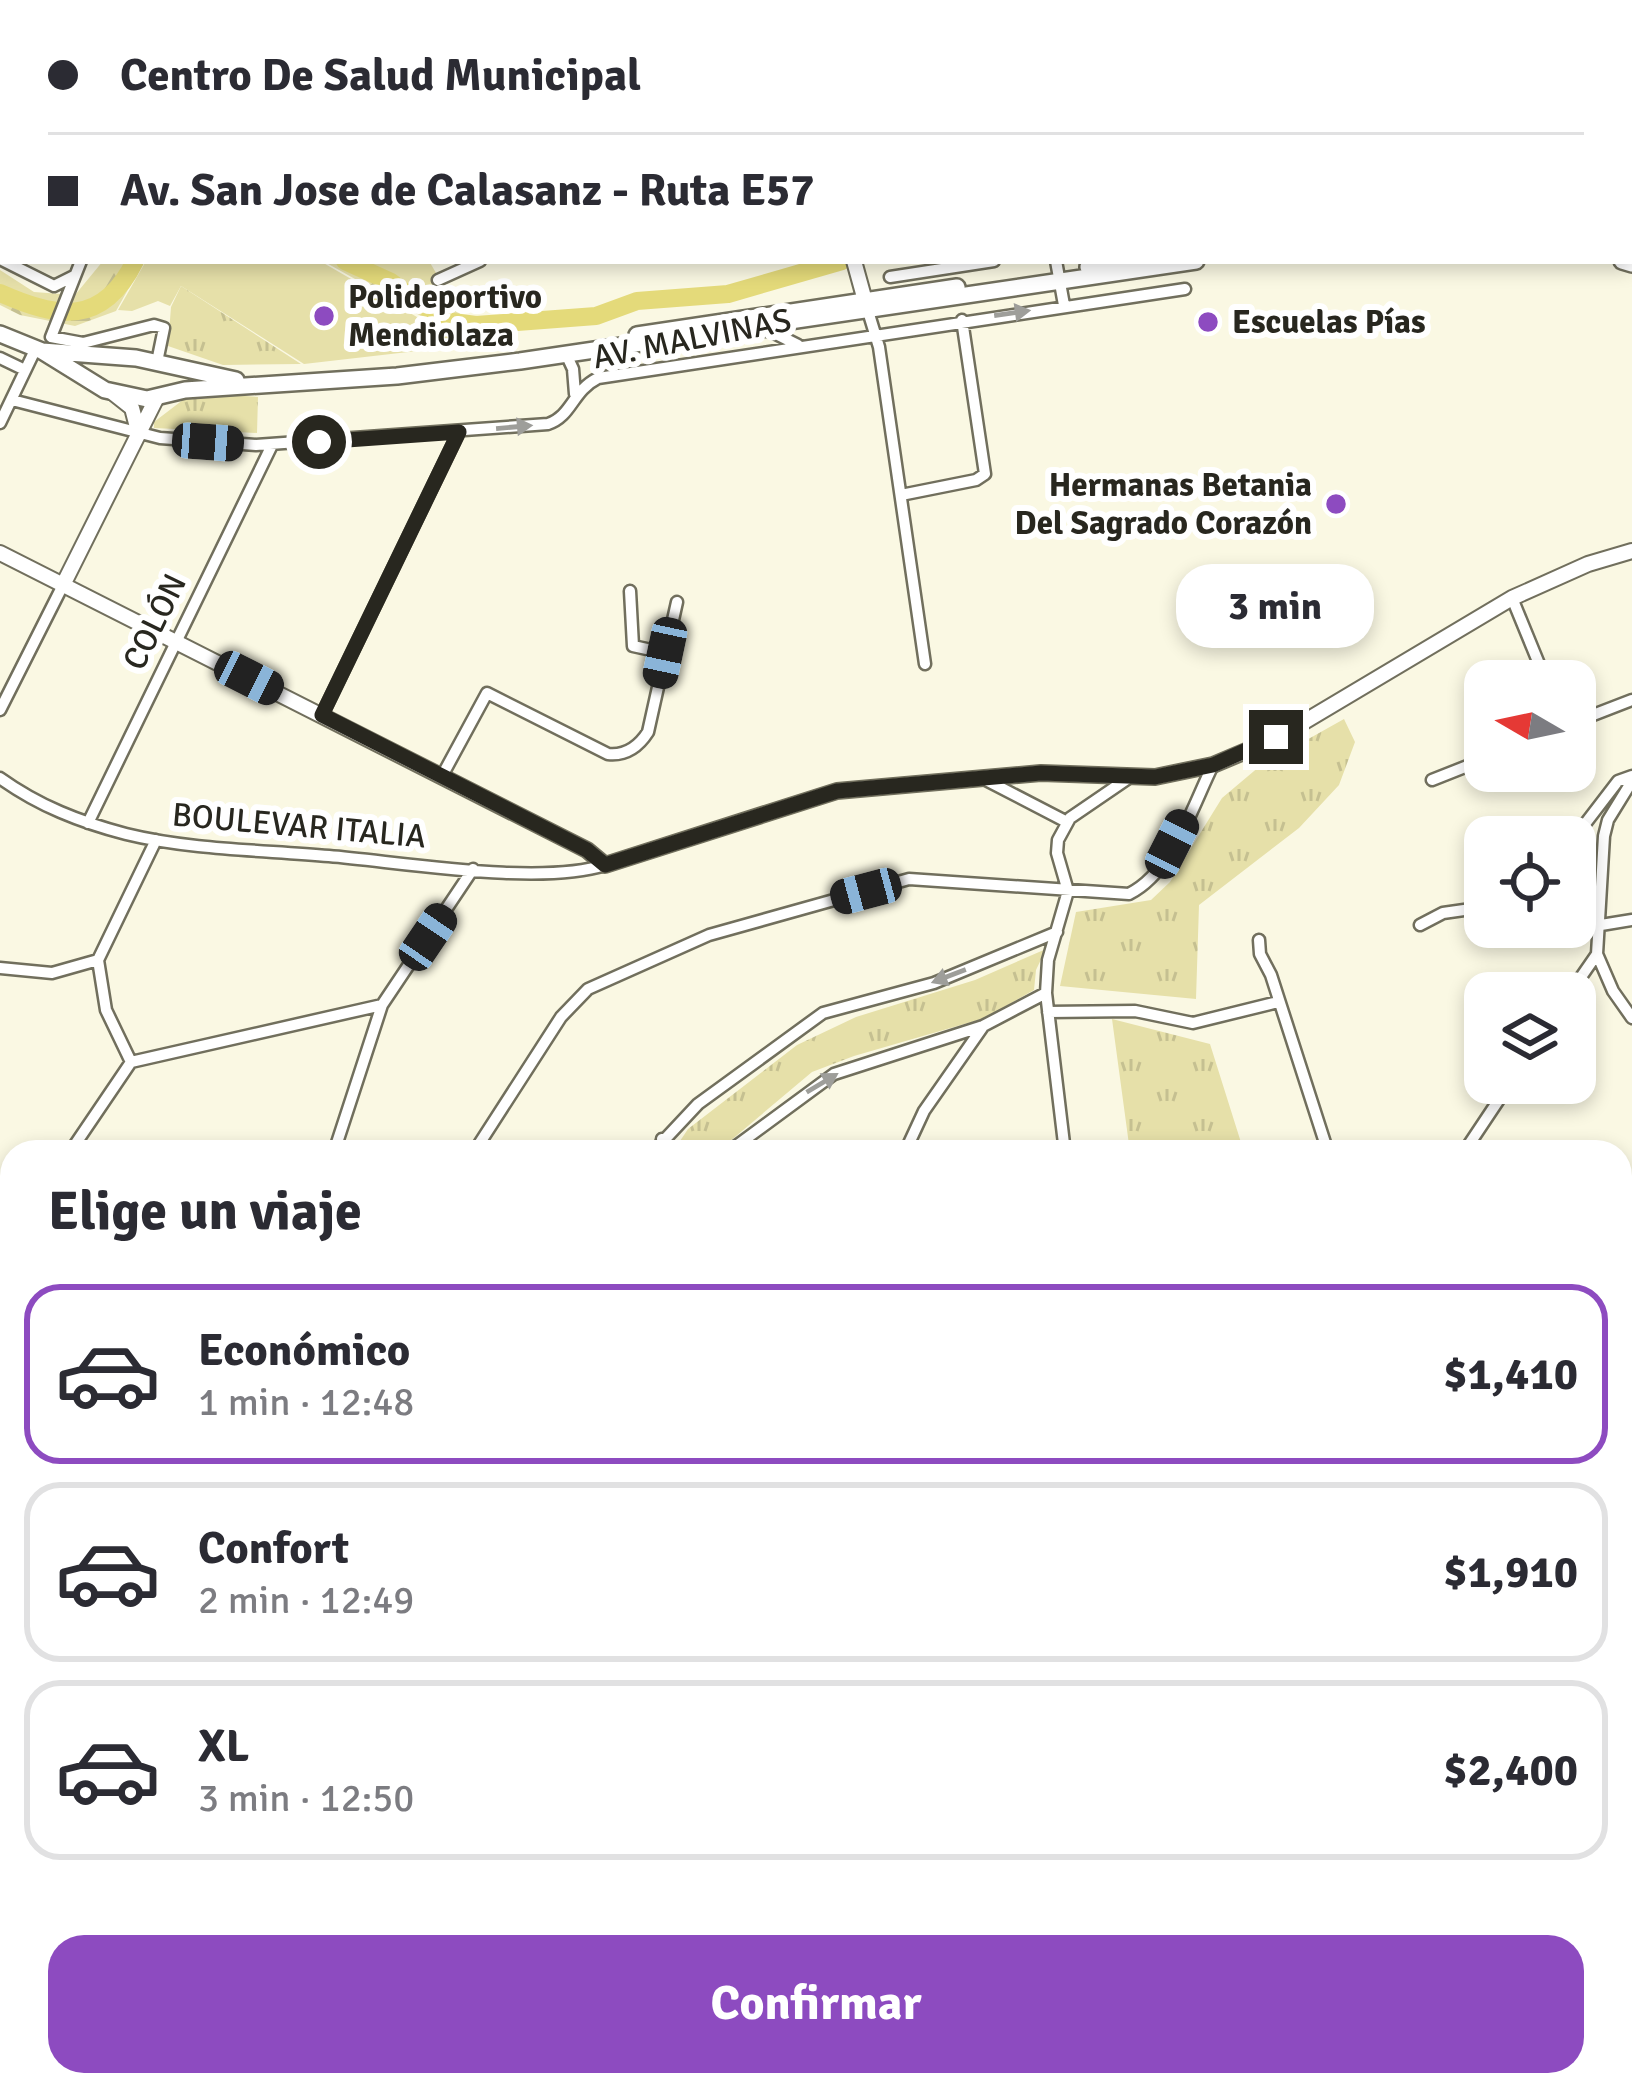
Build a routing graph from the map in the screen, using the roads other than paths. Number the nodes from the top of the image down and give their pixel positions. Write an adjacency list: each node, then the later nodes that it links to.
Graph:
1 (10, 264): 8 (street)
2 (473, 264): 11 (street)
3 (855, 264): 14 (street)
4 (974, 264): 7 (street)
5 (1106, 264): 9 (main road)
6 (1155, 264): 9 (main road)
7 (961, 266): 10 (street); 12 (street)
8 (79, 268): 25 (street)
9 (1058, 271): 12 (main road); 14 (main road); 15 (street)
10 (890, 277)
11 (438, 280)
12 (964, 286): 14 (main road)
13 (1185, 289): 15 (street, AV. MALVINAS)
14 (867, 305): 18 (street); 19 (main road); 27 (main road)
15 (1064, 305): 16 (street, AV. MALVINAS, one-way to 15)
16 (962, 320): 18 (street, AV. MALVINAS); 37 (street)
17 (0, 334): 21 (main road)
18 (877, 334): 20 (street, AV. MALVINAS); 37 (street)
19 (668, 341): 20 (street); 22 (main road)
20 (799, 346): 30 (street, AV. MALVINAS)
21 (39, 349): 23 (main road); 26 (street); 29 (main road)
22 (566, 354): 27 (main road); 30 (street)
23 (108, 356): 25 (main road); 29 (main road)
24 (0, 358): 26 (street)
25 (160, 364): 28 (main road); 31 (main road)
26 (25, 370): 32 (street)
27 (381, 375): 28 (main road)
28 (264, 384): 31 (main road)
29 (109, 392): 31 (main road); 35 (street)
30 (575, 394): 34 (street, AV. MALVINAS, one-way to 30)
31 (157, 398): 35 (street)
32 (12, 400): 33 (street); 35 (street, AV. MALVINAS)
33 (0, 423)
34 (459, 432): 36 (street, AV. MALVINAS); 51 (street)
35 (138, 434): 36 (street, AV. MALVINAS); 40 (street)
36 (272, 445): 44 (street, COLÓN)
37 (901, 495): 47 (street)
38 (1632, 550): 42 (street)
39 (0, 553): 40 (street)
40 (63, 585): 44 (street); 49 (street)
41 (630, 591): 45 (street)
42 (1512, 598): 46 (street); 52 (street)
43 (676, 602): 45 (street)
44 (175, 641): 51 (street); 62 (street, COLÓN)
45 (665, 653): 54 (street)
46 (1537, 660)
47 (925, 664)
48 (1632, 700): 50 (street)
49 (0, 710)
50 (1596, 714)
51 (322, 715): 54 (street)
52 (1213, 765): 55 (street); 66 (street)
53 (1464, 767): 59 (street)
54 (442, 776): 64 (street)
55 (1130, 777): 57 (street); 61 (street)
56 (0, 778): 62 (street, BOULEVAR ITALIA)
57 (983, 778): 61 (street); 64 (street)
58 (1632, 778): 60 (street); 69 (street)
59 (1432, 780)
60 (1591, 816)
61 (1067, 822): 66 (street)
62 (88, 823): 63 (street, BOULEVAR ITALIA)
63 (156, 840): 65 (street, BOULEVAR ITALIA); 74 (street)
64 (605, 865): 65 (street, BOULEVAR ITALIA)
65 (473, 869): 79 (street)
66 (1068, 891): 71 (street); 88 (street)
67 (1464, 910): 70 (street)
68 (1632, 920): 69 (street)
69 (1601, 925): 73 (street)
70 (1420, 926)
71 (1057, 932): 77 (street); 85 (street, one-way to 85)
72 (1259, 940): 78 (street)
73 (1598, 954): 76 (street); 81 (street)
74 (98, 961): 75 (street); 83 (street)
75 (0, 968)
76 (1585, 972)
77 (1046, 993): 80 (street); 82 (street)
78 (1278, 1002): 80 (street); 92 (street)
79 (382, 1005): 83 (street); 87 (street)
80 (1048, 1012): 91 (street)
81 (1632, 1018)
82 (983, 1026): 89 (street, one-way to 82); 90 (street)
83 (131, 1062): 86 (street)
84 (1496, 1104): 93 (street)
85 (662, 1139)
86 (78, 1140)
87 (338, 1140)
88 (482, 1140)
89 (744, 1140)
90 (911, 1140)
91 (1064, 1140)
92 (1324, 1140)
93 (1472, 1140)

